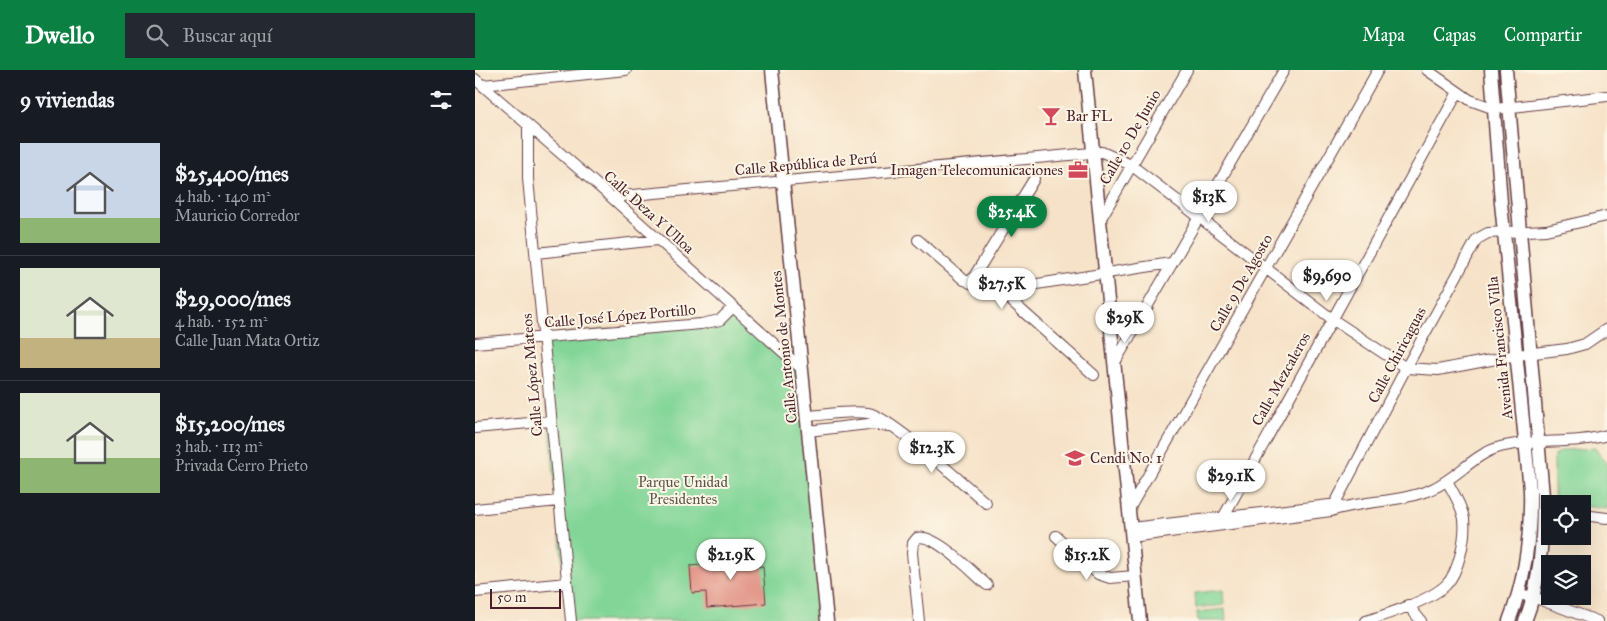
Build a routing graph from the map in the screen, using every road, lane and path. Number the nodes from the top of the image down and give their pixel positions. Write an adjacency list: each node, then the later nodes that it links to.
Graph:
1 (626, 70): 11 (street)
2 (772, 70): 20 (main road, Calle Antonio de Montes)
3 (1094, 70): 10 (street)
4 (1187, 70): 18 (street, Calle 10 De Junio)
5 (1284, 70): 22 (street)
6 (1378, 70): 31 (street, Calle 9 De Agosto)
7 (1427, 70): 12 (street)
8 (1491, 70): 15 (main road, Avenida Francisco Villa)
9 (1506, 70): 14 (main road, Avenida Francisco Villa)
10 (1085, 76): 17 (main road)
11 (479, 82): 16 (street, Calle Deza Y Ulloa)
12 (1458, 92): 15 (street); 36 (street, Calle Mezcaleros)
13 (1607, 96): 14 (street)
14 (1509, 108): 15 (street); 26 (main road, Avenida Francisco Villa)
15 (1495, 109): 25 (main road, Avenida Francisco Villa)
16 (529, 126): 21 (street, Calle Deza Y Ulloa); 29 (street, Calle López Mateos)
17 (1093, 152): 18 (street, Calle República de Perú); 20 (street, Calle República de Perú); 24 (main road)
18 (1131, 165): 22 (street, Calle República de Perú); 24 (street, Calle 10 De Junio)
19 (1033, 179): 33 (street)
20 (784, 180): 21 (street, Calle República de Perú); 44 (main road, Calle Antonio de Montes)
21 (611, 197): 27 (street, Calle Deza Y Ulloa)
22 (1198, 216): 30 (street); 31 (street, Calle República de Perú)
23 (1607, 216): 26 (street, Calle Chiricaguas)
24 (1100, 220): 32 (main road)
25 (1505, 232): 26 (street, Calle Chiricaguas); 40 (main road, Avenida Francisco Villa); 43 (street, Calle Chiricaguas)
26 (1519, 232): 41 (main road, Avenida Francisco Villa)
27 (658, 240): 29 (street); 35 (street, Calle Deza Y Ulloa)
28 (918, 240): 33 (street)
29 (536, 253): 38 (street, Calle López Mateos)
30 (1171, 263): 32 (street); 42 (street)
31 (1266, 268): 36 (street, Calle República de Perú); 59 (street, Calle 9 De Agosto)
32 (1105, 272): 34 (street); 42 (main road)
33 (970, 283): 34 (street)
34 (999, 290): 45 (street)
35 (732, 308): 38 (street, Calle José López Portillo); 44 (street, Calle Deza Y Ulloa)
36 (1332, 319): 43 (street, Calle República de Perú); 63 (street, Calle Mezcaleros)
37 (1607, 329): 41 (street)
38 (543, 337): 39 (street, Calle José López Portillo); 47 (street, Calle López Mateos)
39 (475, 343)
40 (1517, 354): 41 (street); 43 (street); 53 (main road, Avenida Francisco Villa)
41 (1530, 354): 52 (main road, Avenida Francisco Villa)
42 (1113, 365): 59 (main road)
43 (1406, 368): 57 (street, Calle Chiricaguas)
44 (802, 369): 46 (main road, Calle Antonio de Montes)
45 (1094, 375)
46 (806, 416): 48 (street); 50 (main road, Calle Antonio de Montes)
47 (551, 421): 49 (street); 55 (street, Calle López Mateos)
48 (891, 426): 50 (street); 56 (street)
49 (475, 428)
50 (808, 431): 75 (main road, Calle Antonio de Montes)
51 (1607, 435): 52 (street)
52 (1539, 442): 53 (street); 60 (main road, Avenida Francisco Villa)
53 (1526, 443): 54 (street); 60 (main road, Avenida Francisco Villa)
54 (1447, 480): 57 (street); 73 (street)
55 (559, 501): 58 (street); 68 (street, Calle López Mateos)
56 (986, 503)
57 (1333, 507): 63 (street)
58 (475, 509)
59 (1128, 511): 64 (main road)
60 (1541, 515): 71 (main road, Avenida Francisco Villa)
61 (1591, 516): 62 (street)
62 (1607, 518)
63 (1221, 520): 64 (street)
64 (1131, 532): 67 (main road)
65 (1056, 536): 67 (street)
66 (1541, 545): 72 (main road, Avenida Francisco Villa)
67 (1135, 576): 77 (main road)
68 (567, 583): 70 (street); 74 (street, Calle López Mateos)
69 (987, 585): 76 (street)
70 (475, 592)
71 (1519, 594): 72 (street); 80 (main road, Avenida Francisco Villa)
72 (1533, 597): 81 (main road, Avenida Francisco Villa); 82 (street)
73 (1408, 605): 78 (street); 79 (street)
74 (571, 621)
75 (827, 621)
76 (919, 621)
77 (1140, 621)
78 (1366, 621)
79 (1421, 621)
80 (1509, 621)
81 (1525, 621)
82 (1597, 621)

